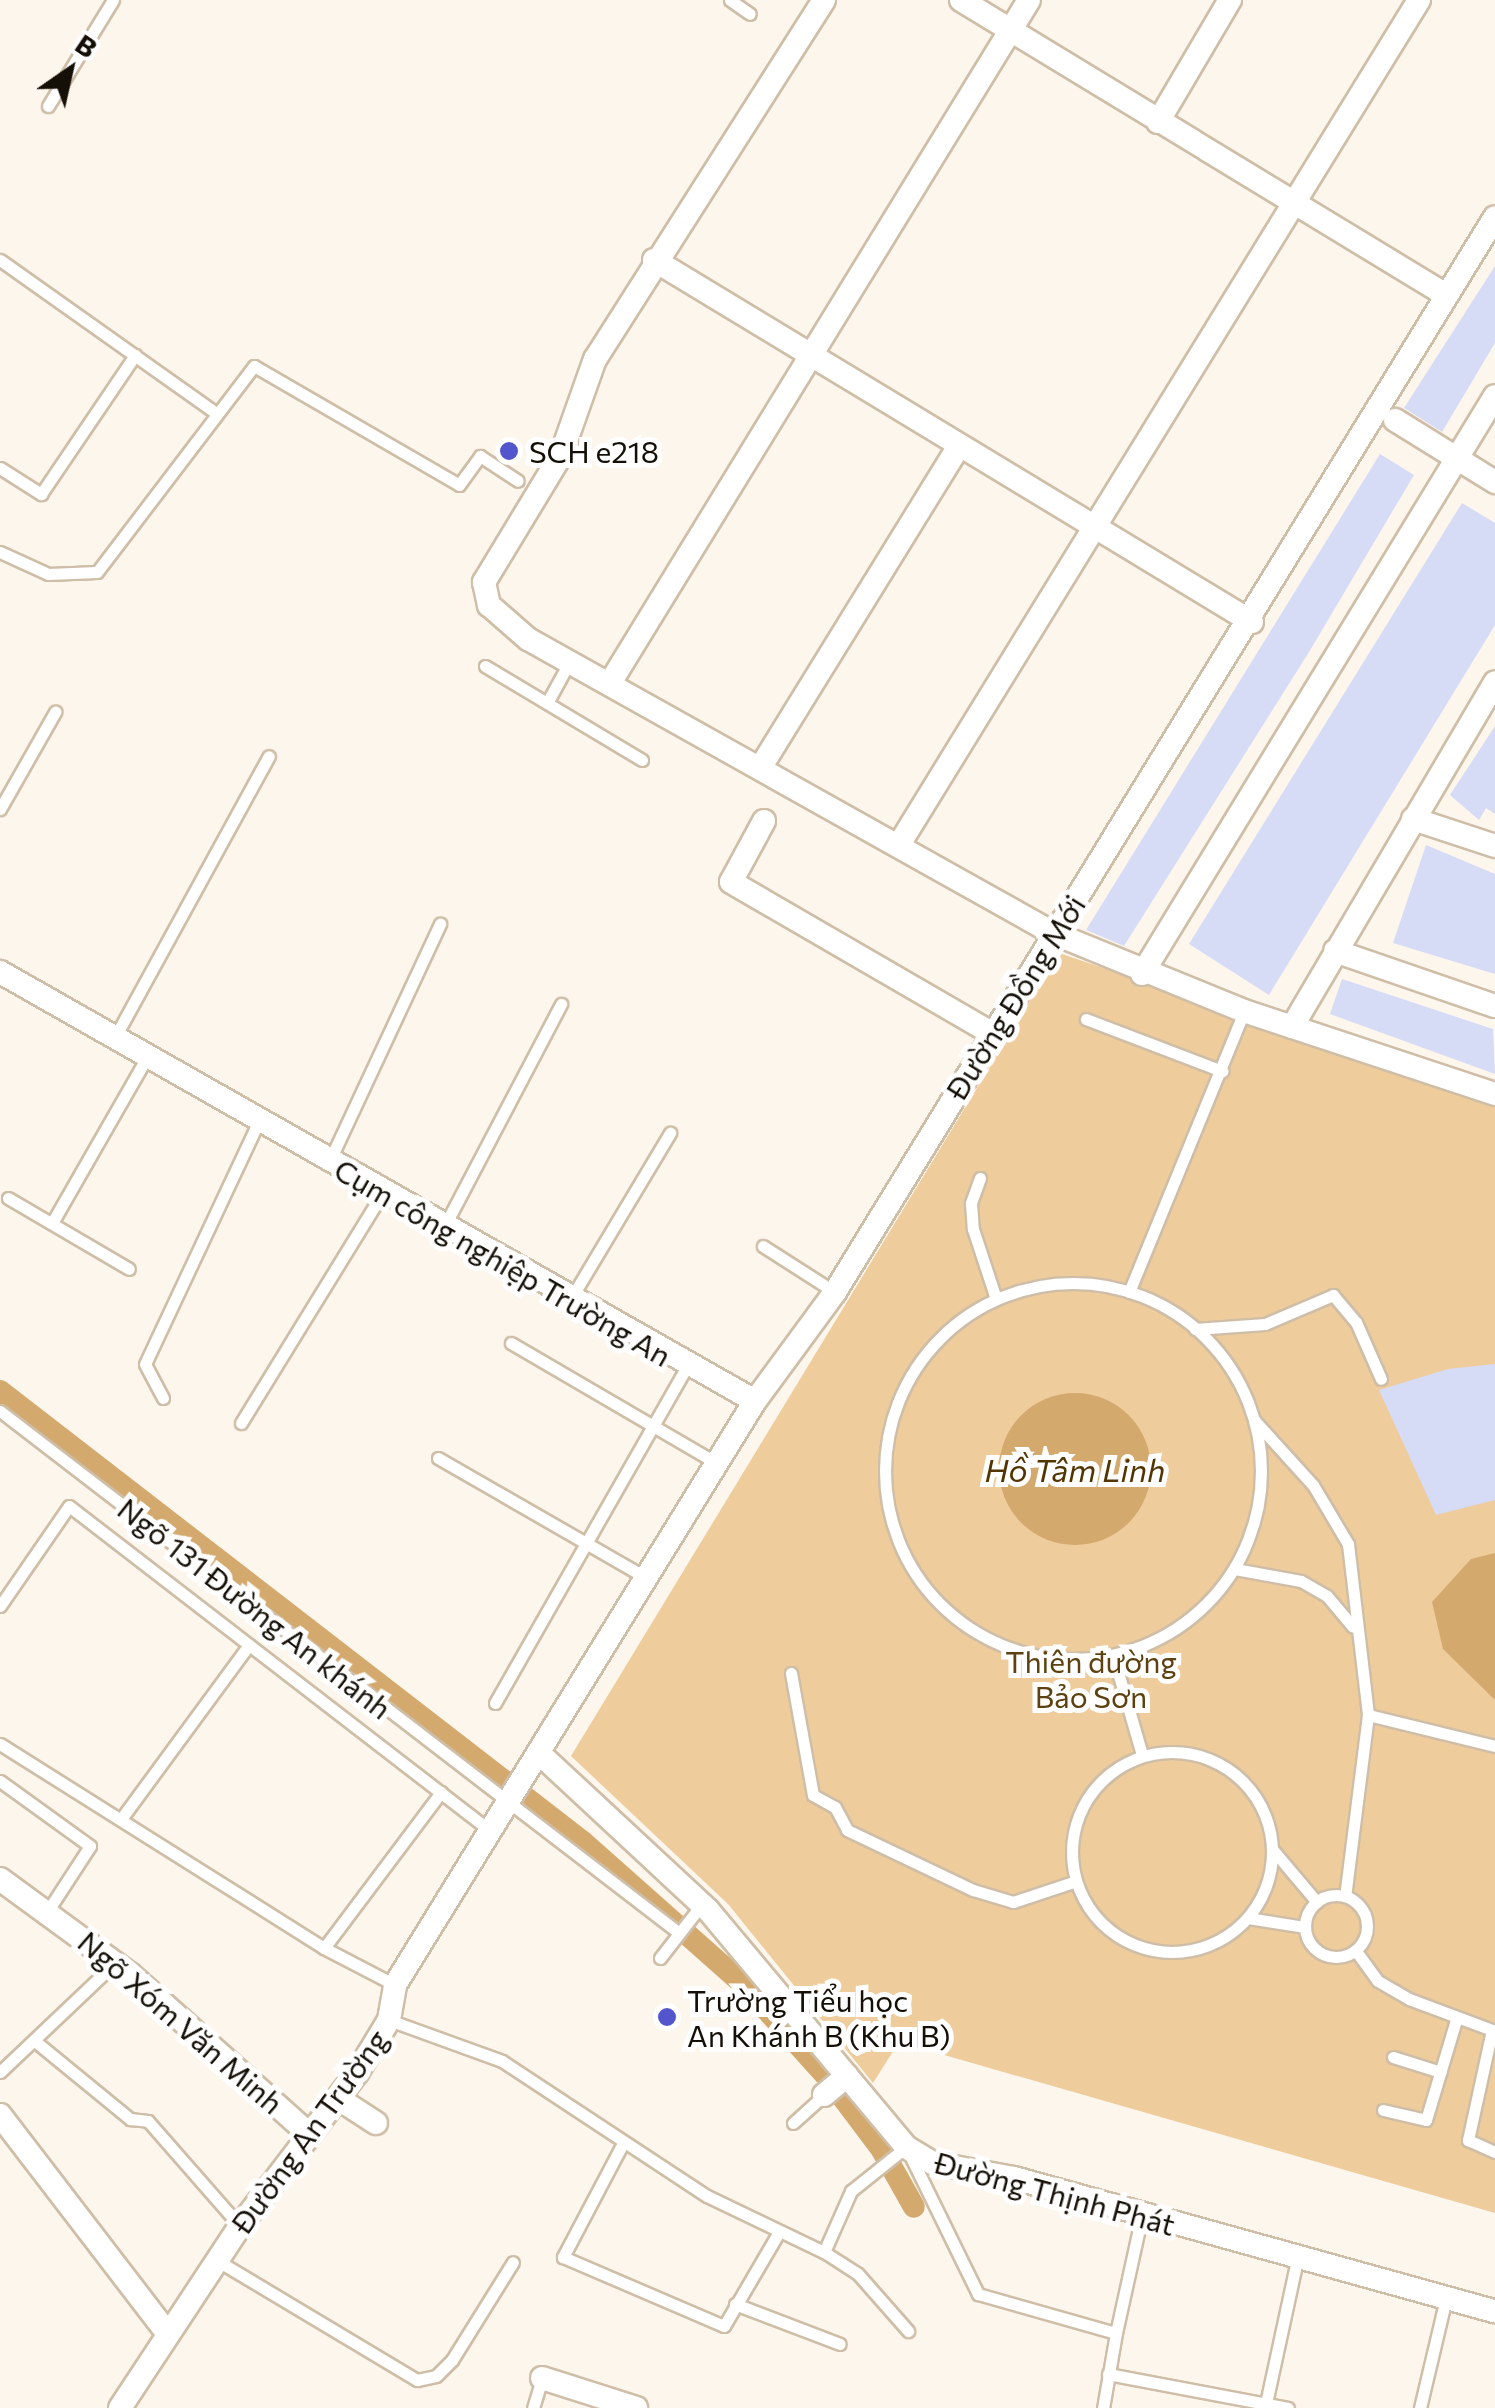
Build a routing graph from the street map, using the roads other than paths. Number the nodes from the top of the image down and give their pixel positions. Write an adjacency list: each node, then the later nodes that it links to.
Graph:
1 (113, 0): 10 (lane)
2 (730, 0): 8 (lane)
3 (824, 0): 15 (street)
4 (960, 0): 9 (street)
5 (1030, 0): 9 (street)
6 (1230, 0): 11 (street)
7 (1419, 0): 12 (street)
8 (750, 14)
9 (1010, 31): 11 (street); 18 (street)
10 (48, 106)
11 (1158, 122): 12 (street)
12 (1293, 201): 16 (street); 27 (street)
13 (1495, 218): 16 (street, Đường Đồng Mới)
14 (0, 260): 17 (lane)
15 (654, 260): 18 (street); 30 (street)
16 (1446, 296): 29 (street, Đường Đồng Mới)
17 (134, 355): 20 (lane); 24 (lane)
18 (811, 356): 22 (street); 33 (street)
19 (1495, 396): 23 (street)
20 (215, 412): 25 (lane); 28 (lane)
21 (1395, 420): 23 (street)
22 (958, 448): 27 (street); 38 (street)
23 (1458, 458): 26 (street); 48 (street)
24 (0, 468)
25 (518, 480)
26 (1495, 482)
27 (1096, 528): 29 (street); 42 (street)
28 (0, 552)
29 (1252, 622): 45 (street, Đường Đồng Mới)
30 (570, 660): 33 (street); 34 (lane)
31 (484, 666): 34 (lane)
32 (1495, 682): 40 (street)
33 (610, 683): 38 (street)
34 (547, 703): 37 (lane)
35 (56, 712): 39 (lane)
36 (269, 756): 55 (lane)
37 (642, 760)
38 (762, 766): 42 (street)
39 (0, 809)
40 (1413, 819): 43 (street); 46 (street)
41 (764, 821): 54 (street)
42 (900, 843): 45 (street)
43 (1495, 846)
44 (440, 924): 61 (lane)
45 (1053, 934): 48 (street); 54 (street, Đường Đồng Mới)
46 (1336, 952): 50 (street); 53 (street)
47 (0, 972): 55 (street, Cụm công nghiệp Trường An)
48 (1142, 974): 51 (street)
49 (561, 1004): 66 (lane)
50 (1495, 1006)
51 (1244, 1010): 53 (street); 57 (lane)
52 (1086, 1019): 57 (lane)
53 (1292, 1027): 58 (street)
54 (992, 1033): 69 (street, Đường Đồng Mới)
55 (114, 1038): 56 (street, Cụm công nghiệp Trường An)
56 (147, 1057): 59 (street, Cụm công nghiệp Trường An); 65 (lane)
57 (1222, 1071): 70 (lane)
58 (1495, 1094)
59 (249, 1115): 61 (street, Cụm công nghiệp Trường An); 77 (lane)
60 (670, 1133): 71 (lane)
61 (329, 1162): 63 (street, Cụm công nghiệp Trường An)
62 (980, 1178): 72 (lane)
63 (382, 1192): 66 (street, Cụm công nghiệp Trường An); 81 (lane)
64 (8, 1198): 65 (lane)
65 (52, 1223): 68 (lane)
66 (444, 1227): 71 (street, Cụm công nghiệp Trường An)
67 (763, 1246): 69 (lane)
68 (129, 1269)
69 (835, 1292): 78 (street, Đường Đồng Mới)
70 (1129, 1292): 72 (lane); 73 (lane)
71 (570, 1300): 75 (street, Cụm công nghiệp Trường An)
72 (996, 1300): 91 (lane)
73 (1196, 1330): 76 (lane); 80 (lane)
74 (511, 1343): 82 (lane)
75 (687, 1367): 78 (street, Cụm công nghiệp Trường An); 82 (lane)
76 (1381, 1378)
77 (162, 1398)
78 (755, 1402): 84 (street, Đường Đồng Mới)
79 (0, 1411): 101 (lane, Ngõ 131 Đường An khánh)
80 (1254, 1420): 86 (lane); 89 (lane)
81 (240, 1424)
82 (652, 1430): 84 (lane); 85 (lane)
83 (438, 1458): 85 (lane)
84 (716, 1463): 87 (street, Đường Đồng Mới)
85 (588, 1546): 87 (lane); 93 (lane)
86 (1235, 1569): 89 (lane); 91 (lane)
87 (649, 1578): 98 (street, Đường Đồng Mới)
88 (0, 1606): 90 (lane)
89 (1353, 1626): 94 (lane)
90 (250, 1645): 100 (lane); 102 (lane)
91 (1112, 1656): 97 (lane)
92 (791, 1673): 106 (lane)
93 (495, 1703)
94 (1368, 1716): 96 (lane); 107 (lane)
95 (0, 1744): 102 (lane)
96 (1495, 1746)
97 (1142, 1755): 104 (lane); 106 (lane)
98 (535, 1763): 101 (street, Đường Đồng Mới); 109 (street, Đường Thịnh Phát)
99 (0, 1781): 110 (lane)
100 (441, 1792): 103 (lane); 114 (lane)
101 (513, 1801): 103 (street, Đường An Trường); 113 (lane, Ngõ 131 Đường An khánh)
102 (121, 1818): 114 (lane)
103 (493, 1833): 118 (street, Đường An Trường)
104 (1273, 1850): 108 (lane); 111 (lane)
105 (0, 1878): 110 (street, Ngõ Xóm Văn Minh)
106 (1076, 1881): 111 (lane)
107 (1345, 1896): 108 (lane); 115 (lane)
108 (1317, 1902): 112 (lane)
109 (702, 1905): 113 (lane); 126 (street, Đường Thịnh Phát)
110 (45, 1916): 117 (street, Ngõ Xóm Văn Minh)
111 (1248, 1918): 112 (lane)
112 (1304, 1927): 115 (lane)
113 (680, 1932): 116 (lane)
114 (324, 1948): 118 (lane)
115 (1356, 1951): 120 (lane)
116 (660, 1958)
117 (115, 1963): 122 (lane); 132 (street, Ngõ Xóm Văn Minh)
118 (394, 1984): 119 (street, Đường An Trường)
119 (389, 2020): 127 (street, Đường An Trường); 133 (lane)
120 (1456, 2020): 121 (lane); 125 (lane)
121 (1493, 2030): 135 (lane)
122 (36, 2042): 124 (lane); 137 (lane)
123 (1393, 2057): 125 (lane)
124 (0, 2072)
125 (1441, 2072): 128 (lane)
126 (835, 2086): 131 (lane); 134 (street, Đường Thịnh Phát)
127 (339, 2098): 130 (street); 132 (street, Đường An Trường)
128 (1384, 2110)
129 (0, 2115): 148 (street)
130 (376, 2122)
131 (793, 2123)
132 (310, 2135): 137 (street, Đường An Trường)
133 (622, 2144): 138 (lane); 144 (lane)
134 (901, 2149): 136 (street, Đường Thịnh Phát); 139 (lane); 147 (lane)
135 (1495, 2152)
136 (1142, 2215): 140 (street, Đường Thịnh Phát); 147 (lane)
137 (240, 2226): 141 (street, Đường An Trường)
138 (779, 2232): 139 (lane); 144 (lane)
139 (824, 2252): 146 (lane)
140 (1296, 2260): 143 (street, Đường Thịnh Phát); 152 (lane)
141 (218, 2261): 142 (lane); 148 (street, Đường An Trường)
142 (513, 2262)
143 (1446, 2298): 145 (street, Đường Thịnh Phát); 158 (lane)
144 (736, 2304): 149 (lane)
145 (1495, 2311)
146 (908, 2331)
147 (1116, 2333): 150 (lane)
148 (168, 2334): 153 (street, Đường An Trường)
149 (840, 2344)
150 (1108, 2374): 152 (lane); 156 (lane)
151 (542, 2378): 154 (lane); 155 (street)
152 (1266, 2405): 157 (lane)
153 (120, 2408)
154 (533, 2408)
155 (636, 2408)
156 (1103, 2408)
157 (1288, 2408)
158 (1420, 2408)

